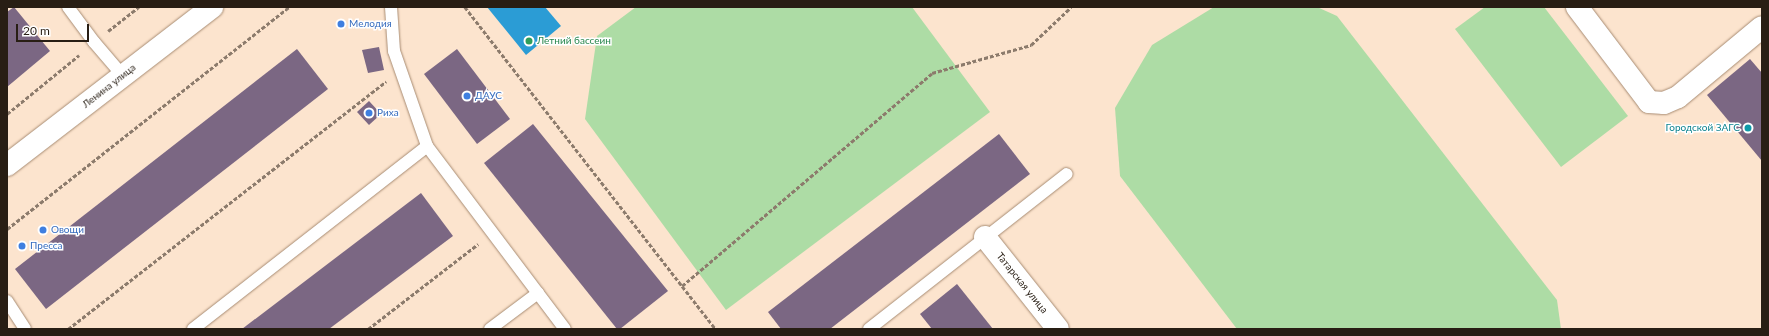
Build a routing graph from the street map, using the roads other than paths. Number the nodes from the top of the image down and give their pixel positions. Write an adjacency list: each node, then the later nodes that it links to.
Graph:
1 (68, 7): 6 (lane)
2 (212, 7): 6 (street, Ленина улица)
3 (391, 7): 7 (lane)
4 (1577, 7): 5 (street)
5 (1762, 27)
6 (123, 76): 8 (street, Ленина улица)
7 (427, 146): 11 (lane); 14 (lane)
8 (7, 165)
9 (1067, 174): 10 (lane)
10 (985, 237): 17 (lane); 18 (street, Татарская улица)
11 (538, 293): 15 (lane); 16 (lane)
12 (7, 301): 13 (lane)
13 (25, 329)
14 (193, 329)
15 (490, 329)
16 (565, 329)
17 (869, 329)
18 (1058, 329)

